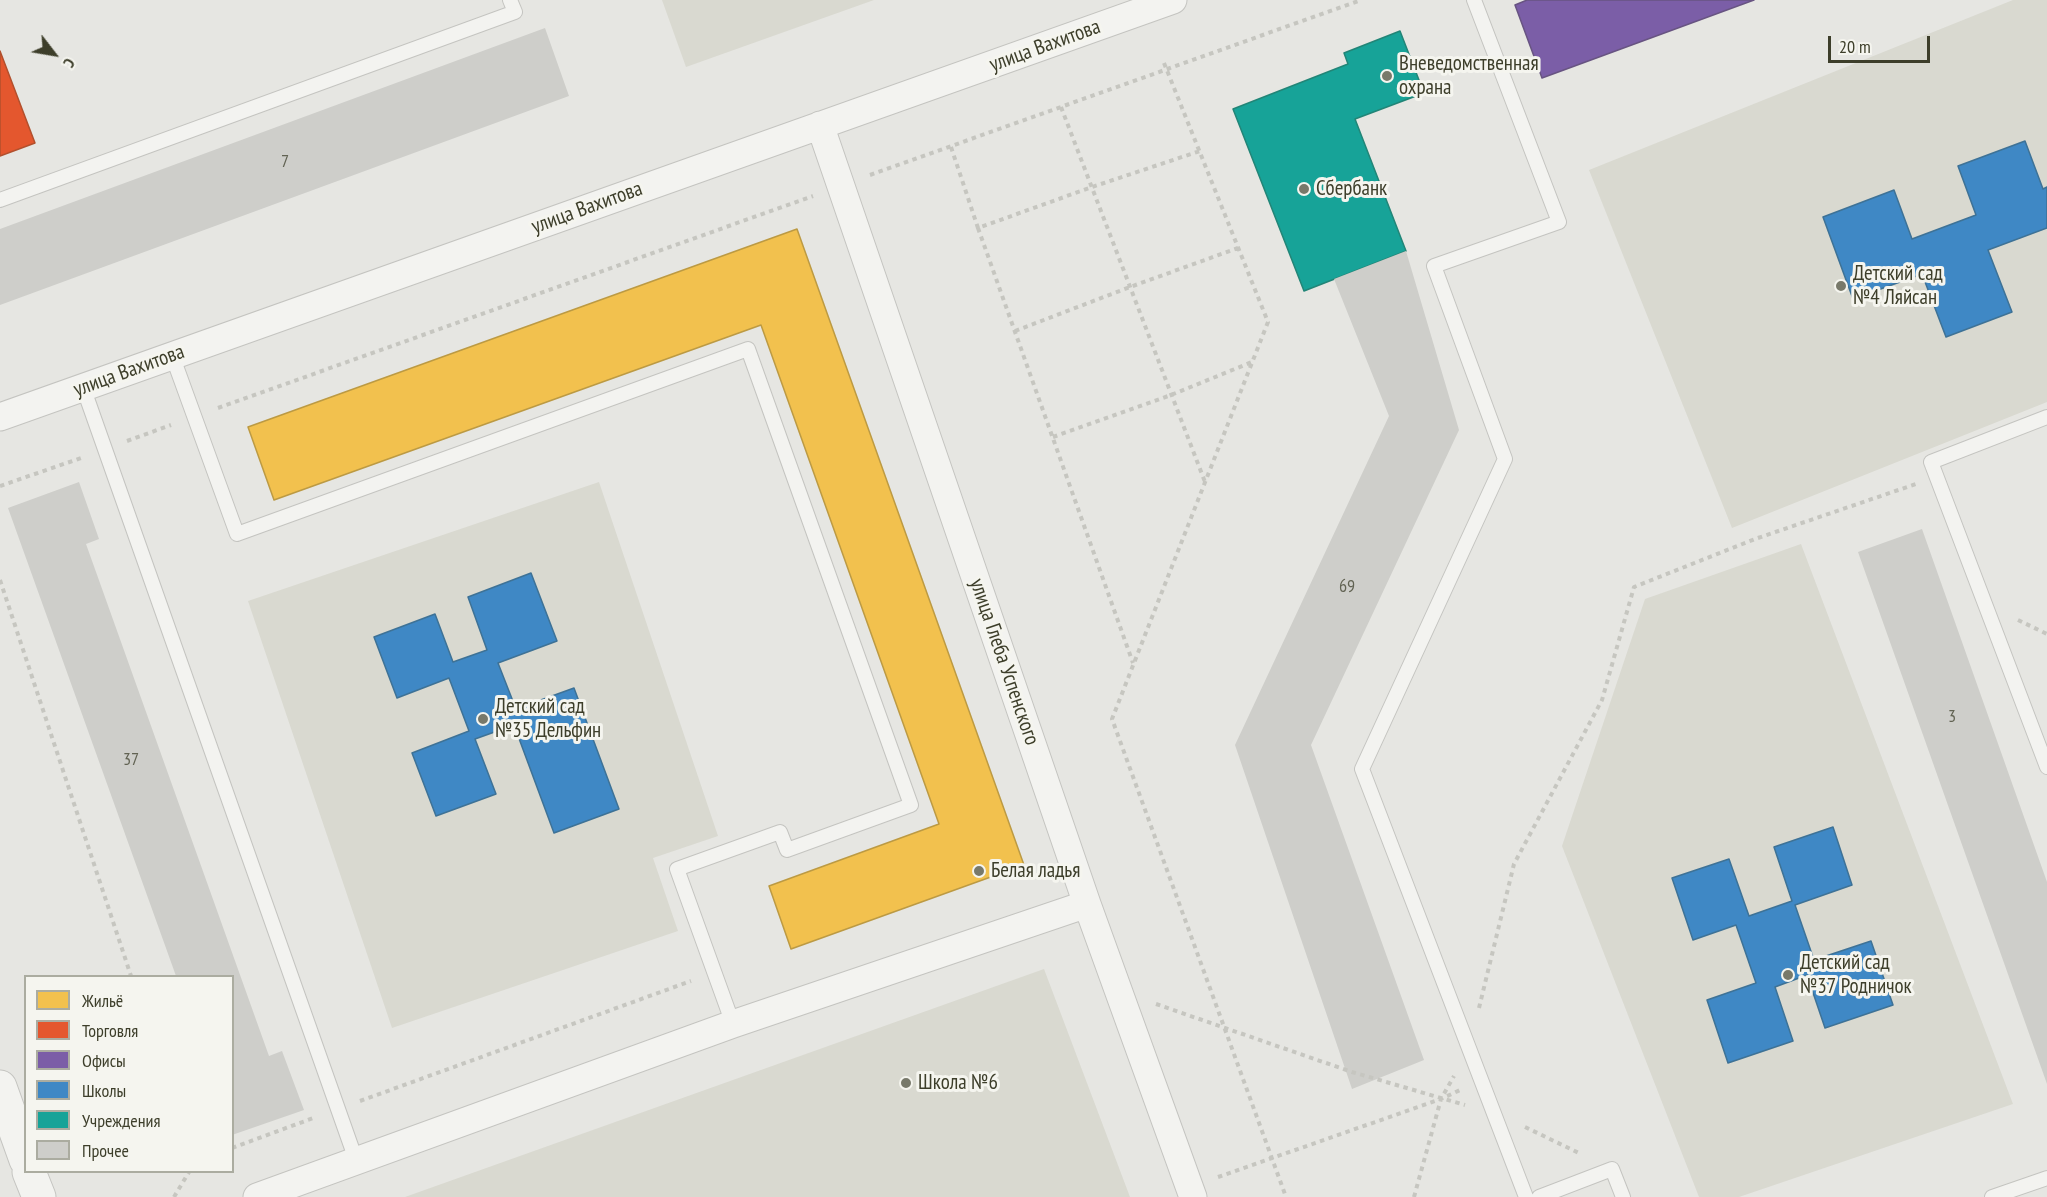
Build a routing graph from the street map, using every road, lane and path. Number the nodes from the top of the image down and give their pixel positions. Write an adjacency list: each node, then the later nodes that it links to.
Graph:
1 (510, 0): 13 (lane)
2 (1173, 0): 8 (street, улица Вахитова)
3 (1361, 0): 6 (path)
4 (1474, 0): 39 (lane)
5 (1164, 63): 6 (path)
6 (1167, 70): 7 (path); 10 (path)
7 (1061, 107): 9 (path); 12 (path)
8 (820, 125): 11 (street, улица Глеба Успенского); 18 (street, улица Вахитова)
9 (951, 147): 11 (path); 14 (path)
10 (1200, 151): 12 (path); 15 (path)
11 (841, 186): 23 (path); 33 (street, улица Глеба Успенского)
12 (1092, 187): 14 (path); 16 (path)
13 (0, 200)
14 (978, 228): 17 (path)
15 (1238, 248): 16 (path); 19 (path)
16 (1130, 287): 17 (path); 21 (path)
17 (1015, 331): 25 (path)
18 (172, 355): 20 (street, улица Вахитова); 23 (lane)
19 (1252, 362): 21 (path); 28 (path)
20 (83, 387): 22 (street, улица Вахитова); 26 (lane)
21 (1172, 395): 25 (path); 28 (path)
22 (0, 417)
23 (194, 417): 26 (path); 37 (lane)
24 (2047, 417): 27 (lane)
25 (1053, 437): 31 (path)
26 (106, 449): 29 (path); 43 (lane)
27 (1936, 477): 32 (lane); 39 (path)
28 (1205, 482): 31 (path)
29 (0, 486)
30 (0, 580): 34 (path)
31 (1134, 663): 38 (path)
32 (2047, 767)
33 (1087, 903): 36 (street, улица Глеба Успенского); 37 (street)
34 (131, 975)
35 (695, 979): 43 (path)
36 (1119, 991): 38 (path); 53 (street, улица Глеба Успенского)
37 (733, 1024): 48 (street)
38 (1225, 1029): 42 (path); 47 (path)
39 (1469, 1049): 40 (lane); 42 (path)
40 (1481, 1080): 42 (path); 44 (lane)
41 (0, 1088): 46 (street)
42 (1441, 1099): 44 (path); 47 (path); 58 (path)
43 (338, 1109): 45 (path); 48 (lane)
44 (1493, 1111): 49 (path); 59 (lane)
45 (234, 1147)
46 (24, 1154)
47 (1272, 1158): 53 (path); 57 (path)
48 (356, 1160): 56 (street)
49 (1612, 1169): 60 (lane); 61 (lane)
50 (29, 1173): 54 (street)
51 (188, 1173): 55 (path)
52 (2047, 1178): 62 (lane)
53 (1191, 1192)
54 (39, 1197)
55 (174, 1197)
56 (257, 1197)
57 (1286, 1197)
58 (1414, 1197)
59 (1526, 1197)
60 (1539, 1197)
61 (1623, 1197)
62 (1992, 1197)

